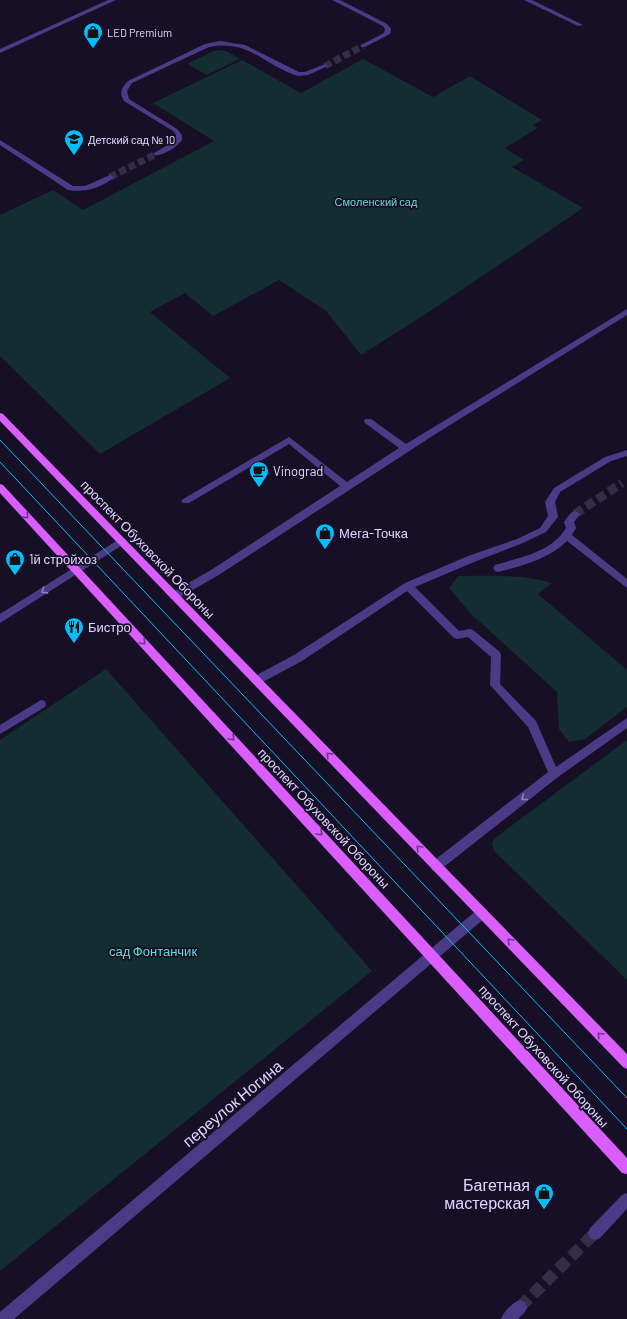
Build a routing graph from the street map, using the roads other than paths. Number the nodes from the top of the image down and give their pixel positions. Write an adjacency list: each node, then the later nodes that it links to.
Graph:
1 (113, 0): 6 (street)
2 (335, 0): 5 (street)
3 (528, 0): 4 (street)
4 (580, 25)
5 (363, 46)
6 (0, 51)
7 (325, 66): 9 (street)
8 (0, 142): 10 (street)
9 (156, 154)
10 (110, 177)
11 (627, 312): 14 (street)
12 (0, 416): 21 (main road, проспект Обуховской Обороны)
13 (368, 421): 14 (street)
14 (406, 449): 16 (street)
15 (627, 453): 25 (street)
16 (347, 487): 18 (street); 26 (street)
17 (0, 488): 23 (main road, проспект Обуховской Обороны, one-way to 23)
18 (186, 501)
19 (575, 514): 20 (street)
20 (568, 537): 22 (street); 24 (street)
21 (121, 542): 23 (street); 26 (main road, проспект Обуховской Обороны)
22 (498, 568)
23 (76, 570): 27 (street, one-way to 27); 35 (main road, проспект Обуховской Обороны, one-way to 35)
24 (627, 584)
25 (408, 586): 28 (street); 32 (street)
26 (174, 596): 28 (main road, проспект Обуховской Обороны)
27 (0, 619)
28 (256, 680): 33 (main road, проспект Обуховской Обороны, one-way to 28)
29 (41, 704): 31 (street)
30 (627, 722): 32 (street)
31 (0, 730)
32 (554, 774): 33 (street, one-way to 33)
33 (436, 866): 34 (main road, проспект Обуховской Обороны)
34 (482, 913): 35 (street, переулок Ногина); 36 (main road, проспект Обуховской Обороны, one-way to 34)
35 (432, 955): 37 (main road, проспект Обуховской Обороны); 41 (street, переулок Ногина)
36 (627, 1063)
37 (627, 1168)
38 (627, 1200): 39 (street)
39 (595, 1233)
40 (520, 1307): 42 (street)
41 (3, 1319)
42 (508, 1319)

